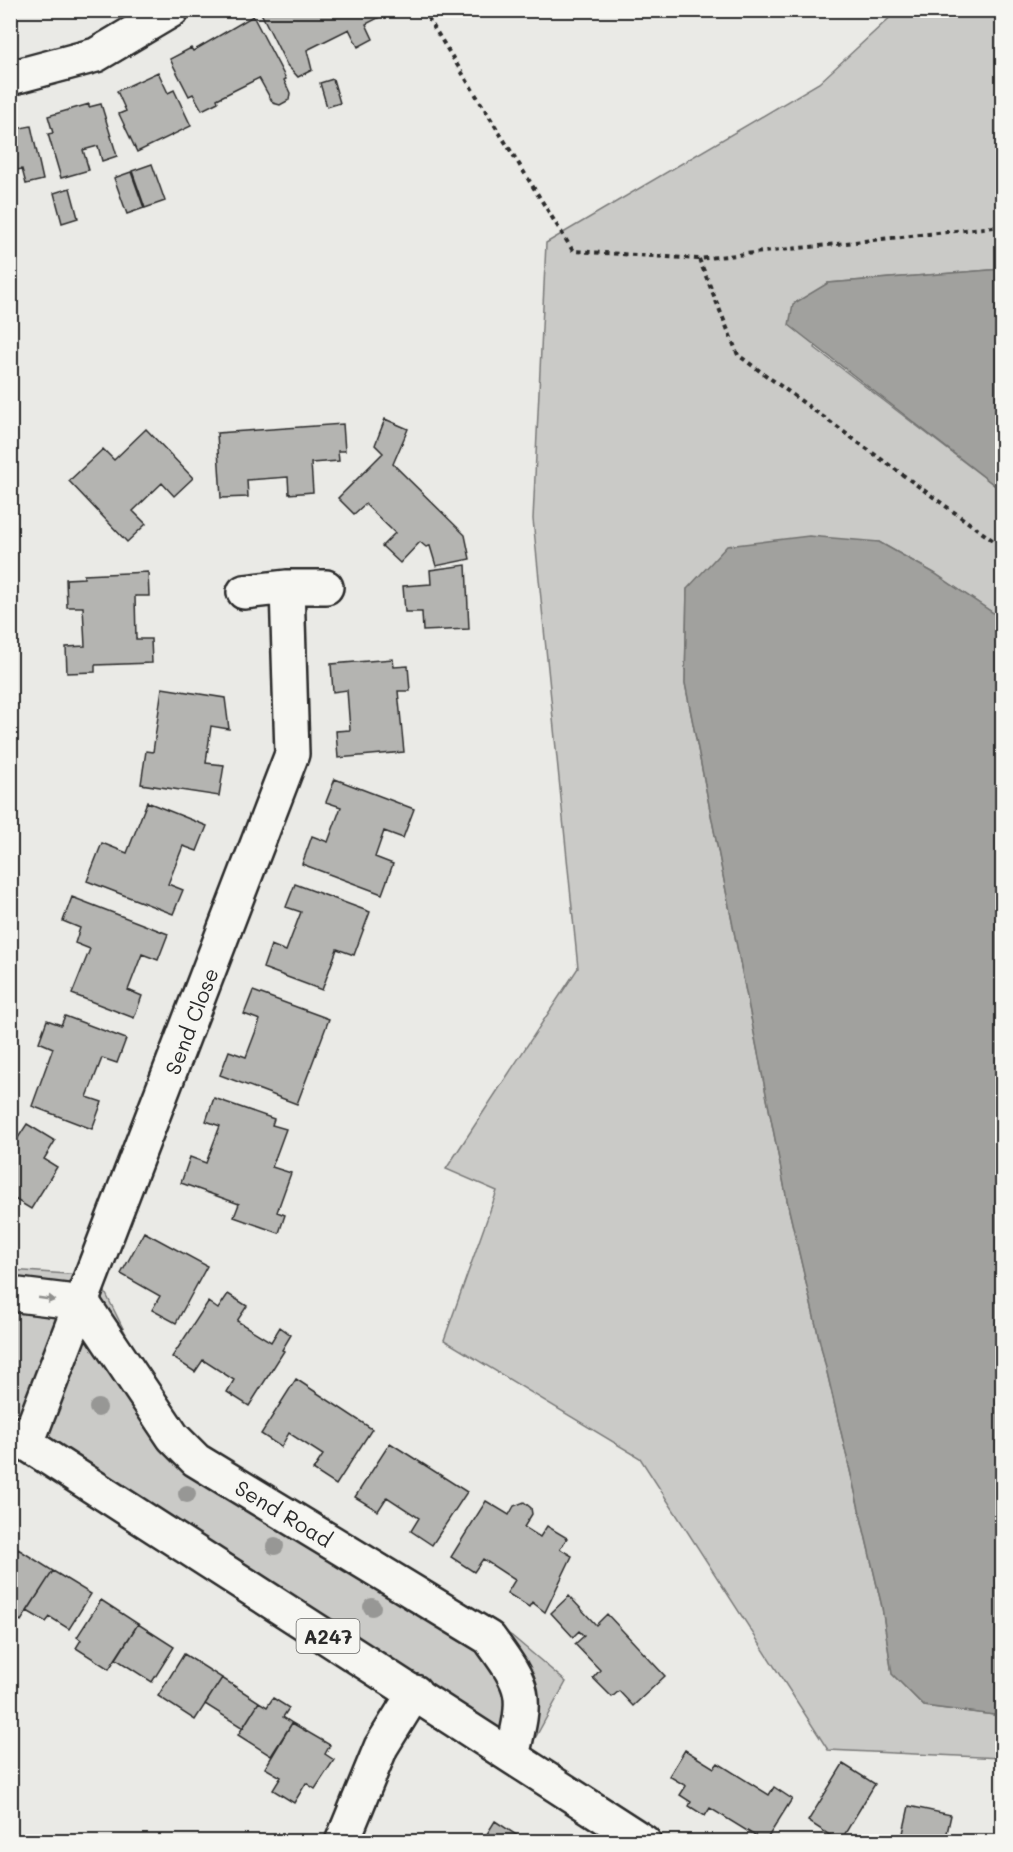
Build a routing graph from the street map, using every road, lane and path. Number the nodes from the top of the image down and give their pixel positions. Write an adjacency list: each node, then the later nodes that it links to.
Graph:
1 (172, 10): 3 (street)
2 (423, 10): 5 (path)
3 (10, 78)
4 (1002, 226): 5 (path)
5 (699, 259): 6 (path)
6 (1002, 547)
7 (287, 587): 8 (street); 9 (street); 11 (street, Send Close)
8 (326, 587)
9 (244, 592)
10 (10, 1294): 11 (street, one-way to 11)
11 (83, 1303): 12 (street, Send Close); 14 (street, Send Road)
12 (19, 1438): 13 (street, A247)
13 (415, 1692): 14 (street, A247); 15 (street)
14 (512, 1756): 16 (street, A247)
15 (342, 1842)
16 (644, 1842)

